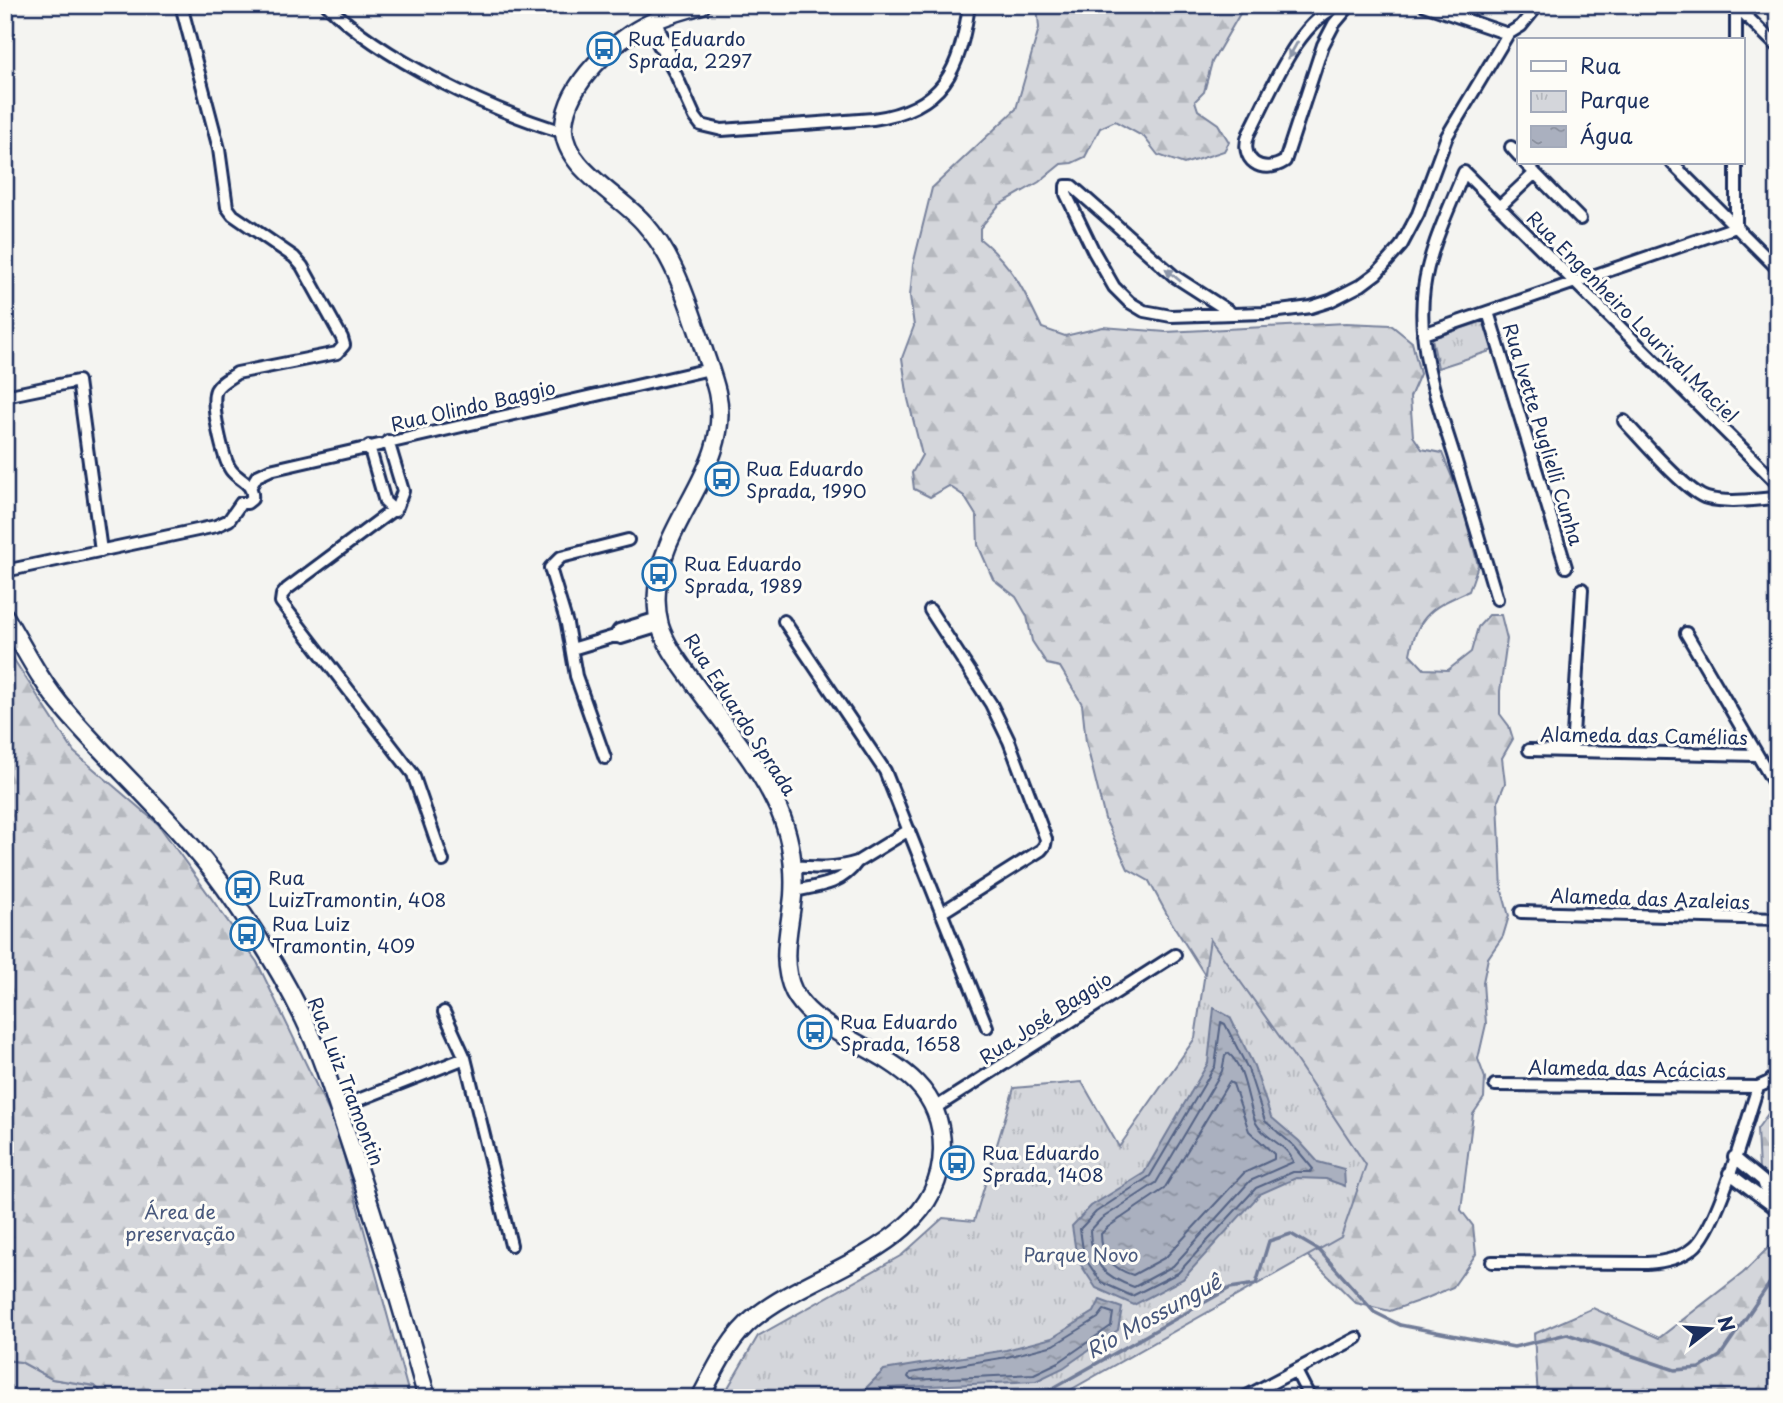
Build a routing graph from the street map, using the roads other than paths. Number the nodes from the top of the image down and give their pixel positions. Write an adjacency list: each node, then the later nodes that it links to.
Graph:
1 (181, 5): 33 (street)
2 (327, 5): 14 (street)
3 (702, 5): 10 (main road)
4 (969, 5): 10 (street)
5 (1342, 5): 6 (street, one-way to 6)
6 (1350, 5)
7 (1424, 5): 11 (street)
8 (1538, 5): 11 (street)
9 (1736, 6): 12 (street); 13 (street)
10 (651, 22): 14 (main road)
11 (1508, 34): 24 (street)
12 (1736, 38)
13 (1778, 47)
14 (563, 132): 27 (main road, Rua Eduardo Sprada)
15 (1526, 164): 18 (street)
16 (1673, 164): 21 (street)
17 (1736, 164): 21 (street)
18 (1535, 173): 19 (street); 20 (street)
19 (1499, 207): 23 (street, Rua Engenheiro Lourival Maciel); 26 (street, Rua Engenheiro Lourival Maciel)
20 (1580, 219)
21 (1735, 227): 22 (street); 23 (street)
22 (1778, 269)
23 (1574, 282): 25 (street); 32 (street, Rua Engenheiro Lourival Maciel)
24 (1230, 312): 24 (street, one-way to 24)
25 (1488, 312): 26 (street); 38 (street, Rua Ivette Puglielli Cunha)
26 (1423, 334): 41 (street)
27 (710, 369): 30 (street, Rua Olindo Baggio); 45 (main road, Rua Eduardo Sprada)
28 (5, 396): 37 (street)
29 (1624, 421): 34 (street)
30 (388, 441): 31 (street, Rua Olindo Baggio); 35 (street)
31 (369, 446): 33 (street, Rua Olindo Baggio); 35 (street)
32 (1778, 484)
33 (251, 486): 37 (street)
34 (1778, 498)
35 (395, 511): 54 (street)
36 (628, 540): 47 (street)
37 (101, 551): 39 (street)
38 (1566, 567)
39 (5, 571)
40 (1582, 589): 49 (street)
41 (1497, 599)
42 (930, 610): 59 (street)
43 (5, 616): 68 (main road, Rua Luiz Tramontin)
44 (784, 621): 53 (street)
45 (659, 622): 47 (street); 56 (main road, Rua Eduardo Sprada)
46 (1686, 633): 50 (street)
47 (572, 649): 51 (street)
48 (1529, 750): 49 (street, Alameda das Camélias)
49 (1572, 751): 50 (street, Alameda das Camélias)
50 (1758, 755): 52 (street)
51 (605, 758)
52 (1778, 790)
53 (909, 830): 55 (street); 59 (street)
54 (443, 861)
55 (857, 862): 56 (street); 57 (street)
56 (793, 866): 57 (main road, Rua Eduardo Sprada)
57 (793, 891): 69 (main road, Rua Eduardo Sprada)
58 (1521, 912): 60 (street, Alameda das Azaleias)
59 (942, 913): 63 (street)
60 (1778, 919)
61 (1175, 955): 69 (street, Rua José Baggio)
62 (444, 1012): 64 (street)
63 (987, 1027)
64 (465, 1058): 68 (street); 73 (street)
65 (1778, 1074): 67 (street)
66 (1495, 1085): 67 (street, Alameda das Acácias)
67 (1758, 1087): 70 (street)
68 (338, 1108): 77 (main road, Rua Luiz Tramontin)
69 (935, 1108): 78 (main road, Rua Eduardo Sprada)
70 (1734, 1157): 71 (street); 72 (street)
71 (1729, 1173): 72 (street); 74 (street)
72 (1774, 1207)
73 (511, 1245)
74 (1492, 1262)
75 (1357, 1338): 76 (street)
76 (1296, 1371): 79 (street); 80 (street)
77 (427, 1398)
78 (701, 1398)
79 (1243, 1398)
80 (1310, 1398)

